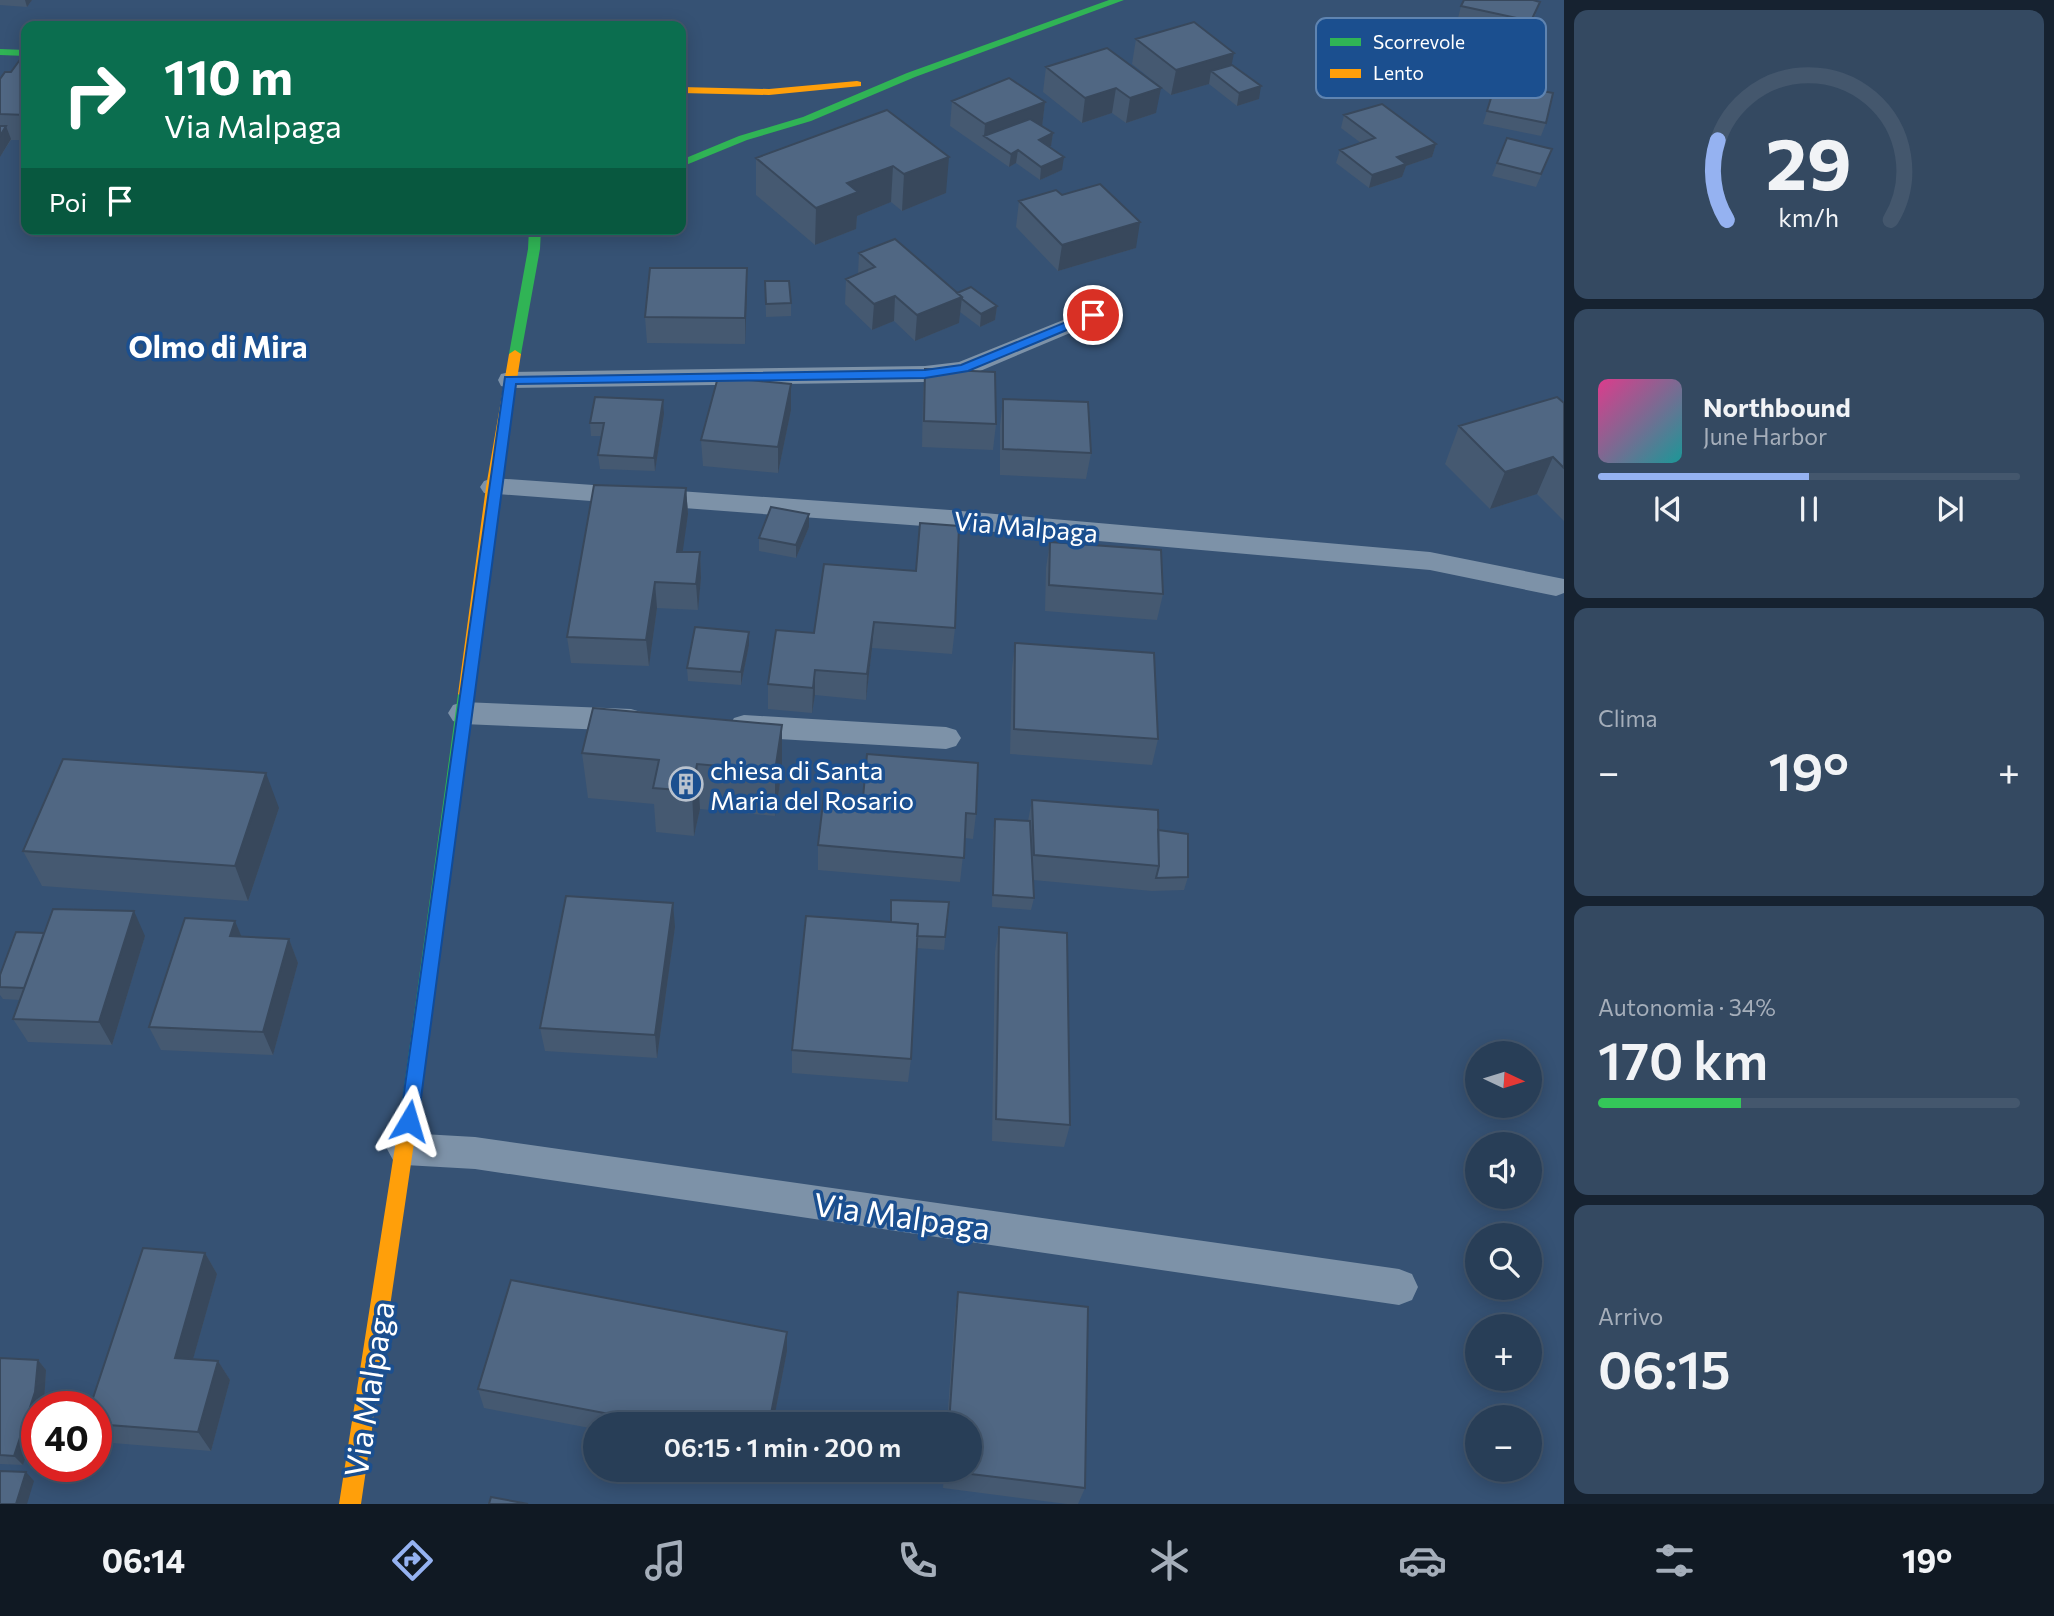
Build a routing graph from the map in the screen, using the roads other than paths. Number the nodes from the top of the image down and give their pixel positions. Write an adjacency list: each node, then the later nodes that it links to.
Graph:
1 (1119, 0): 4 (street)
2 (0, 52): 3 (street)
3 (21, 53)
4 (911, 75): 5 (street); 6 (street)
5 (686, 90)
6 (743, 138): 7 (street); 8 (street)
7 (690, 143)
8 (686, 162)
9 (535, 235): 11 (street, Via Malpaga)
10 (547, 235): 11 (street)
11 (534, 249): 13 (street, Via Malpaga)
12 (1093, 315): 13 (lane)
13 (510, 380): 14 (street, Via Malpaga)
14 (493, 488): 15 (lane, Via Malpaga); 16 (street, Via Malpaga)
15 (1556, 586)
16 (463, 713): 17 (lane); 20 (street, Via Malpaga)
17 (653, 721)
18 (723, 725): 19 (lane)
19 (946, 738)
20 (405, 1149): 21 (lane, Via Malpaga); 22 (street, Via Malpaga)
21 (1399, 1287)
22 (350, 1504)

